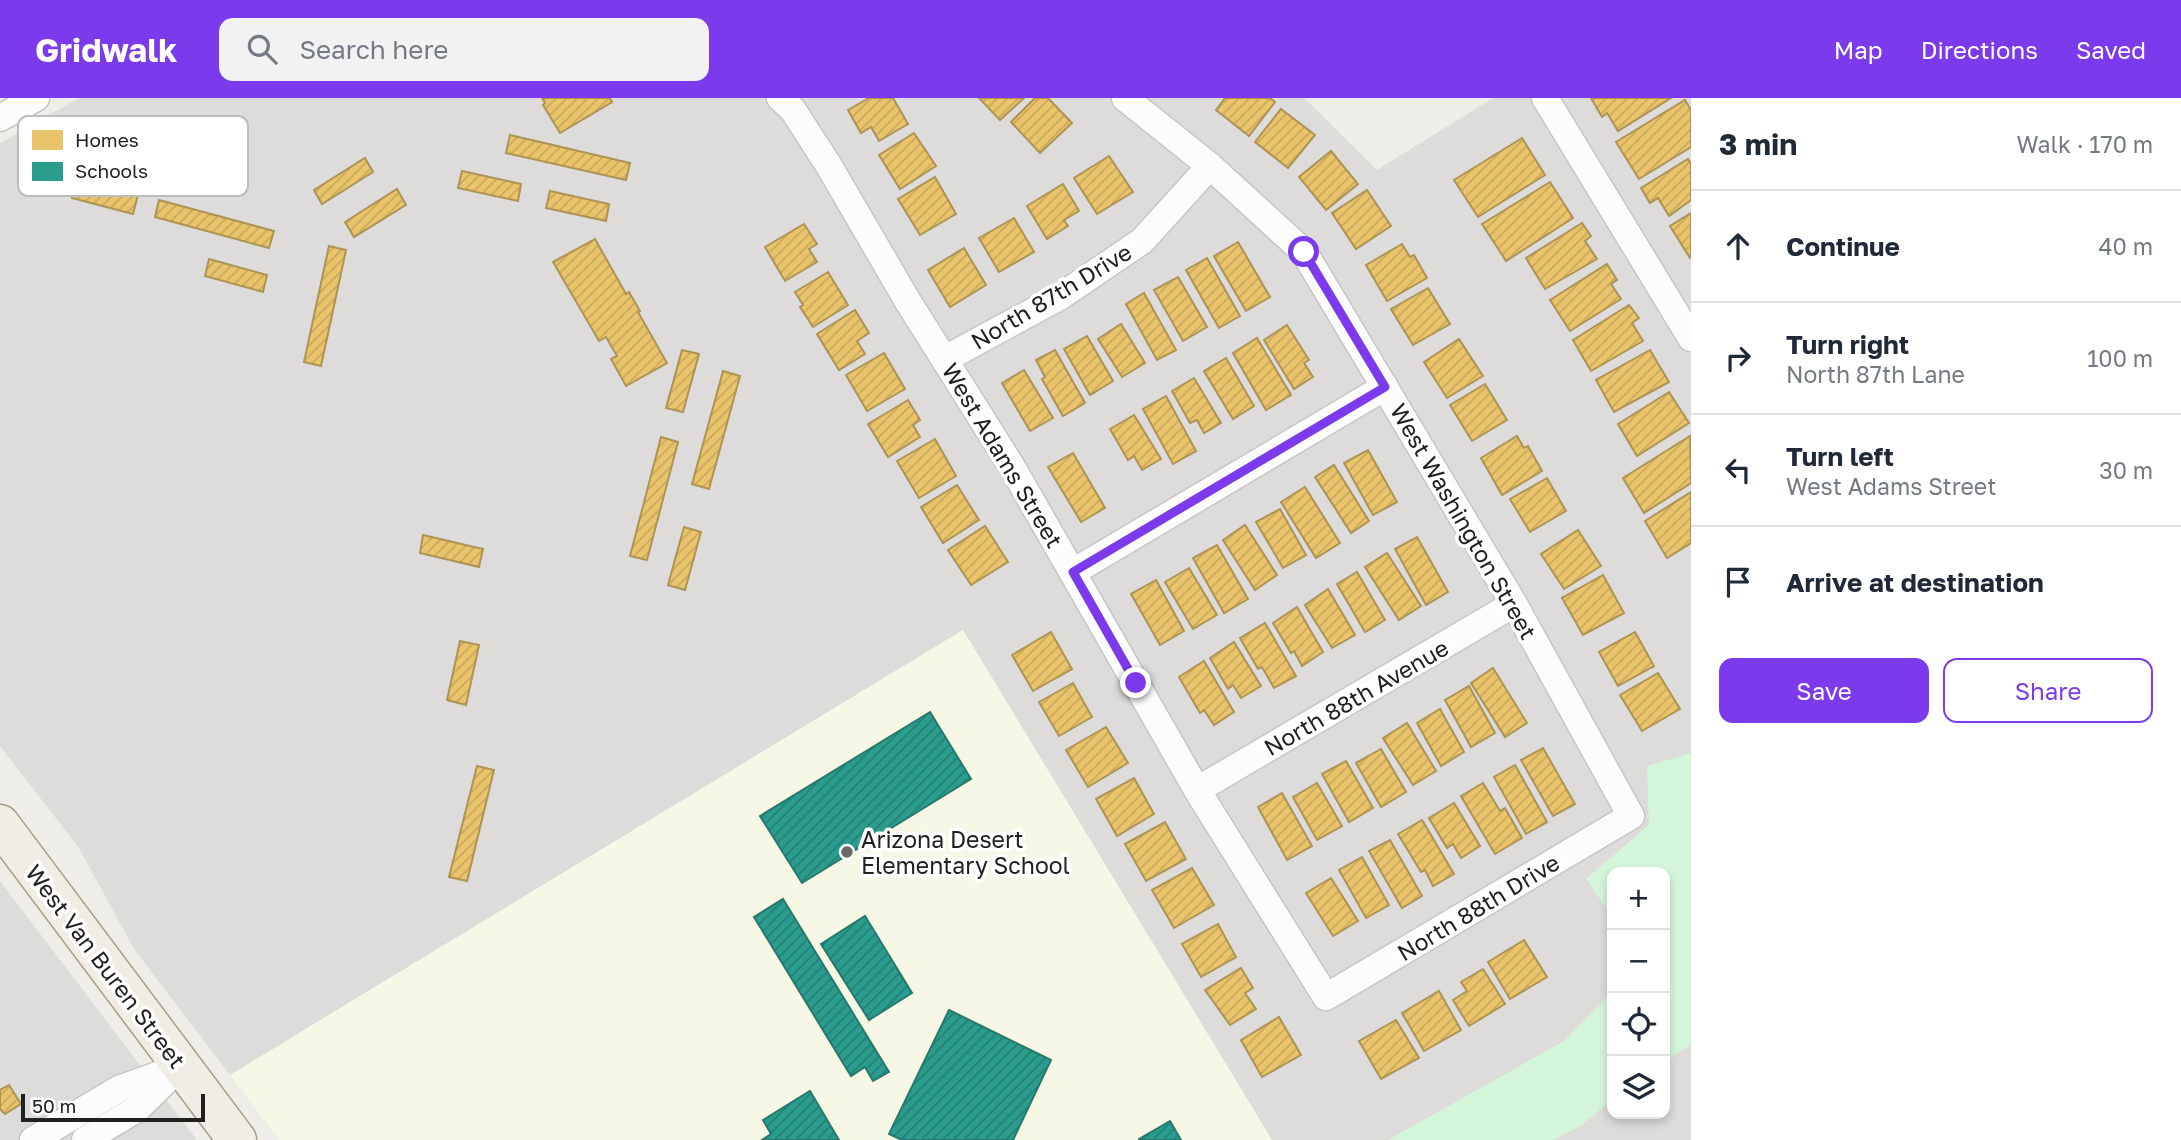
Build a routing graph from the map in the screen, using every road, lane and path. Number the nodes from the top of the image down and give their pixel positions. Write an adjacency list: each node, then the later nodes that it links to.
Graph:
1 (36, 98): 5 (street)
2 (780, 98): 8 (street, West Adams Street)
3 (1125, 98): 6 (street, West Washington Street)
4 (1545, 98): 7 (street)
5 (0, 118)
6 (1210, 166): 8 (street, North 87th Drive); 9 (street, West Washington Street)
7 (1691, 338)
8 (945, 359): 10 (street, West Adams Street)
9 (1385, 387): 10 (street); 11 (street, West Washington Street)
10 (1073, 572): 12 (street, West Adams Street)
11 (1514, 604): 12 (street, North 88th Avenue); 13 (street, West Washington Street)
12 (1197, 790): 15 (street, West Adams Street)
13 (1631, 816): 15 (street, North 88th Drive)
14 (0, 824): 16 (main road, West Van Buren Street)
15 (1326, 997)
16 (182, 1066): 17 (street); 18 (street); 19 (main road, West Van Buren Street)
17 (33, 1140)
18 (85, 1140)
19 (237, 1140)

